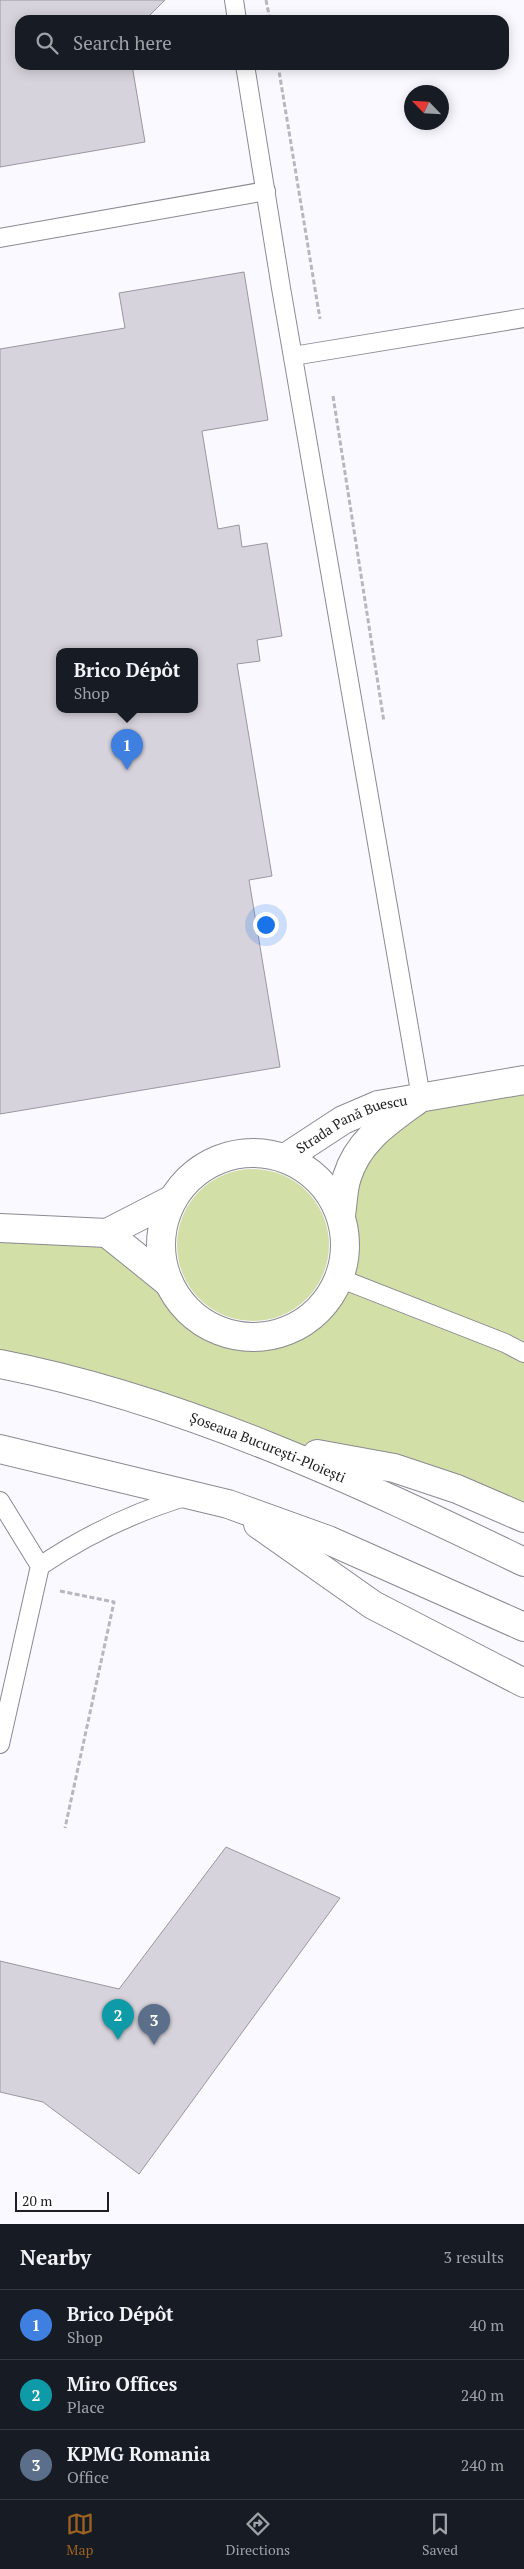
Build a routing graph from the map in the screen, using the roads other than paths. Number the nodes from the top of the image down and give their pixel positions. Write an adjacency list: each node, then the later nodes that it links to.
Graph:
1 (234, 0): 2 (lane)
2 (237, 15)
3 (246, 70): 4 (lane)
4 (266, 191): 5 (lane); 7 (lane)
5 (0, 238)
6 (524, 318): 7 (lane)
7 (293, 356): 9 (lane)
8 (524, 1080): 9 (main road, Strada Pană Buescu)
9 (421, 1097): 10 (main road, Strada Pană Buescu); 12 (main road, Strada Pană Buescu)
10 (285, 1158): 11 (main road); 12 (main road)
11 (173, 1199): 14 (main road); 16 (main road)
12 (341, 1215): 15 (main road)
13 (0, 1228): 14 (main road)
14 (106, 1233): 16 (main road)
15 (339, 1278): 16 (main road); 17 (lane)
16 (169, 1283)
17 (524, 1353)
18 (0, 1364): 19 (main road, Șoseaua București-Ploiești)
19 (261, 1443): 24 (main road); 25 (main road, Șoseaua București-Ploiești)
20 (0, 1449): 21 (main road)
21 (194, 1494): 23 (main road); 26 (lane)
22 (0, 1501): 26 (lane)
23 (228, 1504): 27 (main road); 28 (main road)
24 (524, 1518)
25 (524, 1562)
26 (40, 1566): 29 (lane)
27 (524, 1627)
28 (524, 1683)
29 (0, 1744)

